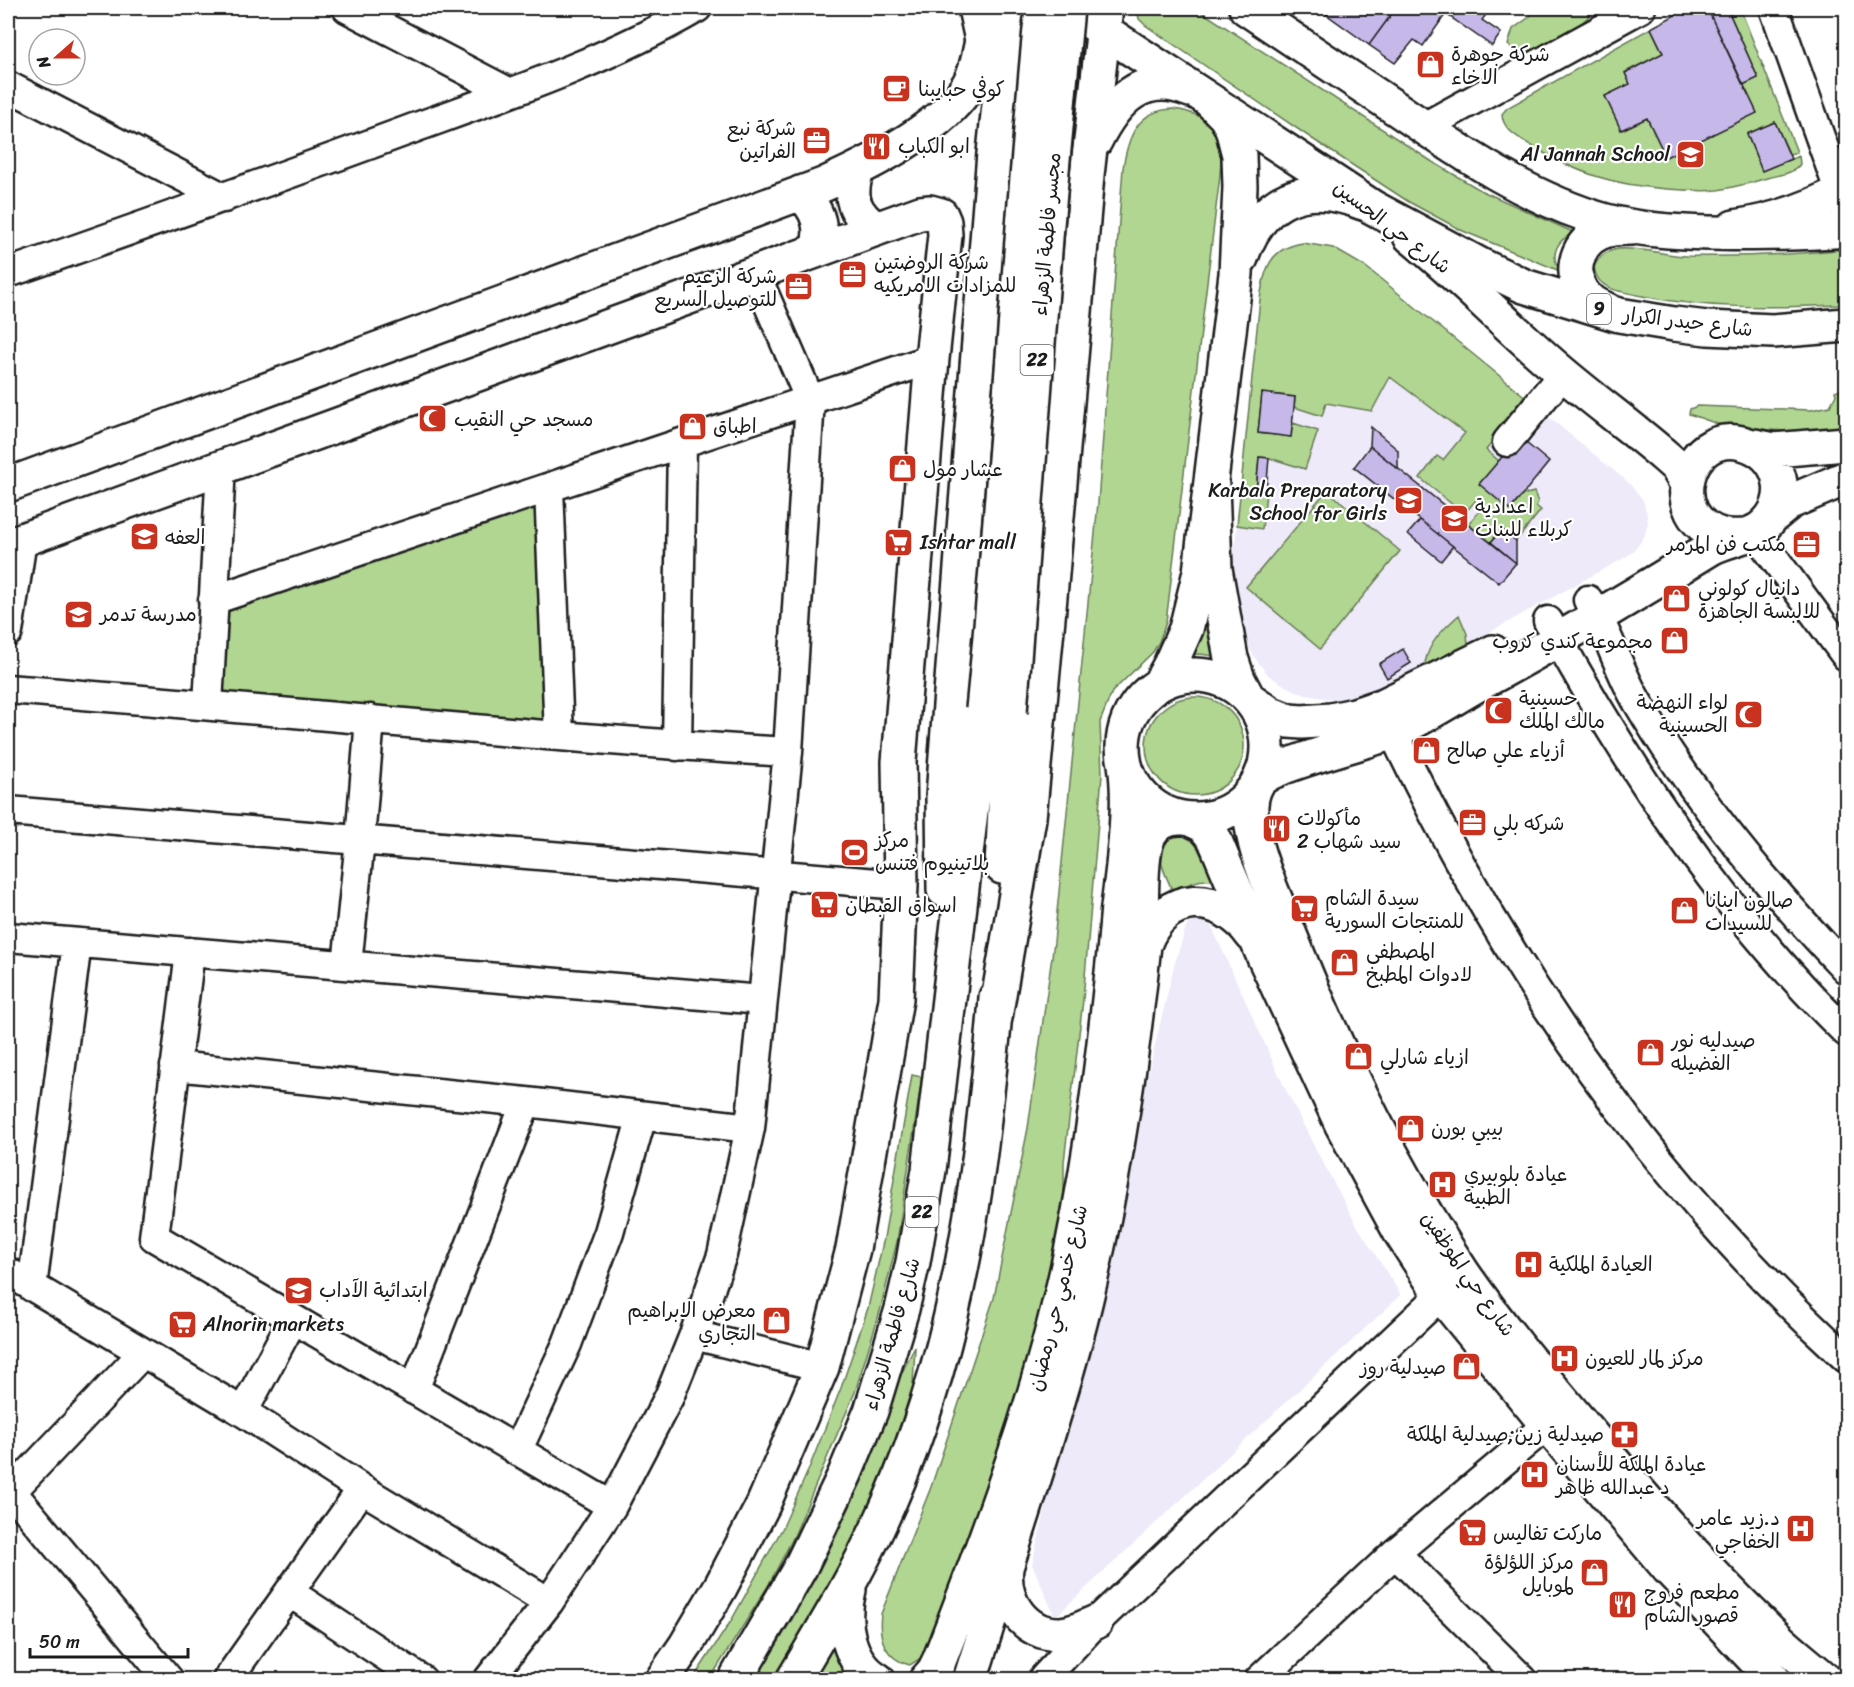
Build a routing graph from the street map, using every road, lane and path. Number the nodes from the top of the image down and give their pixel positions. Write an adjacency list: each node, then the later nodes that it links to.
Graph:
1 (346, 8): 15 (street)
2 (697, 8): 15 (street)
3 (975, 8): 12 (main road)
4 (1009, 8): 18 (main road)
5 (1042, 8): 59 (main road, مجسر فاطمة الزهراء / 22, bridge)
6 (1068, 8): 11 (main road, شارع حي الحسين / 9); 59 (main road, مجسر فاطمة الزهراء / 22, bridge)
7 (1246, 8): 13 (main road)
8 (1269, 8): 13 (street)
9 (1641, 8): 17 (street)
10 (1774, 8): 22 (street)
11 (1105, 19): 16 (main road, شارع حي الحسين / 9); 20 (main road)
12 (982, 40): 18 (main road); 19 (main road)
13 (1300, 43): 17 (main road)
14 (8, 86): 23 (street)
15 (510, 93): 23 (street)
16 (1206, 98): 20 (main road); 24 (main road, شارع حي الحسين / 9); 32 (main road)
17 (1424, 127): 25 (main road)
18 (994, 153): 20 (main road); 82 (main road)
19 (857, 170): 21 (main road); 26 (main road)
20 (1087, 174): 83 (main road)
21 (800, 193): 29 (main road); 45 (main road)
22 (1844, 196): 28 (main road)
23 (224, 198): 30 (street)
24 (1372, 207): 32 (main road); 33 (main road, شارع حيدر الكرار / 9); 36 (main road, شارع حي الحسين)
25 (1636, 227): 28 (main road); 33 (main road)
26 (876, 229): 29 (main road); 35 (main road)
27 (1846, 230): 28 (main road)
28 (1697, 232)
29 (817, 250): 31 (main road)
30 (8, 273)
31 (755, 273): 37 (street); 42 (main road)
32 (1236, 274): 44 (main road)
33 (1619, 315): 34 (main road, شارع حيدر الكرار / 9)
34 (1846, 325)
35 (932, 359): 37 (street); 71 (main road)
36 (1563, 374): 38 (street); 47 (main road, شارع حي الحسين)
37 (810, 400): 39 (street); 64 (street)
38 (1507, 442)
39 (682, 443): 46 (street); 63 (street)
40 (1846, 444): 41 (main road)
41 (1754, 446): 47 (main road); 48 (main road)
42 (221, 467): 49 (main road); 50 (street)
43 (1846, 478): 48 (main road)
44 (1212, 484): 55 (main road); 57 (main road)
45 (8, 485)
46 (549, 488): 50 (street); 62 (street)
47 (1689, 498): 48 (main road); 51 (main road)
48 (1757, 528): 51 (main road); 54 (street)
49 (15, 543): 53 (street)
50 (213, 600): 58 (street)
51 (1593, 608): 52 (main road); 72 (street)
52 (1553, 630): 57 (main road); 61 (main road); 74 (street)
53 (8, 632)
54 (1846, 656)
55 (1160, 682): 57 (main road); 65 (main road)
56 (8, 689): 58 (street)
57 (1248, 698): 66 (main road)
58 (208, 705): 60 (street)
59 (996, 710): 82 (main road, شارع فاطمة الزهراء / 22); 83 (main road, 22)
60 (370, 719): 62 (street); 69 (street)
61 (1393, 732): 66 (main road); 95 (street)
62 (559, 735): 63 (street)
63 (677, 746): 64 (street)
64 (788, 752): 70 (street)
65 (1125, 764): 68 (main road); 110 (main road, شارع خدمي حي رمضان)
66 (1257, 785): 68 (main road); 125 (main road, شارع حي الموظفين)
67 (8, 811): 69 (street)
68 (1185, 818): 77 (main road, شارع حي الموظفين); 79 (main road)
69 (360, 840): 70 (street); 78 (street)
70 (776, 874): 71 (street); 81 (street)
71 (901, 885): 96 (main road)
72 (1797, 914): 74 (street); 80 (street)
73 (8, 937): 75 (street)
74 (1762, 940): 84 (street)
75 (77, 943): 76 (street); 90 (street)
76 (190, 952): 78 (street); 85 (street)
77 (1263, 955): 79 (main road); 91 (main road, شارع حي الموظفين)
78 (347, 965): 81 (street)
79 (1142, 969): 105 (main road)
80 (1846, 969)
81 (762, 1000): 88 (street)
82 (947, 1009): 117 (main road, شارع فاطمة الزهراء / 22)
83 (995, 1018): 106 (main road, 22)
84 (1846, 1032)
85 (175, 1066): 86 (street); 92 (street)
86 (526, 1102): 87 (street); 97 (street)
87 (642, 1116): 88 (street); 100 (street)
88 (750, 1128): 93 (street)
89 (8, 1272): 90 (street)
90 (32, 1287): 94 (street)
91 (1441, 1295): 99 (main road, شارع حي الموظفين); 109 (street)
92 (293, 1319): 97 (street); 98 (street)
93 (694, 1335): 96 (street); 103 (street)
94 (143, 1353): 98 (street); 102 (street)
95 (1846, 1358)
96 (822, 1367): 116 (main road)
97 (414, 1390): 100 (street)
98 (243, 1412): 101 (street)
99 (1547, 1425): 104 (street); 124 (main road, شارع حي الموظفين)
100 (517, 1451): 103 (street)
101 (362, 1489): 107 (street); 108 (street)
102 (9, 1493): 112 (street)
103 (612, 1506): 108 (street)
104 (1395, 1553): 111 (street); 123 (street)
105 (1007, 1561): 109 (main road); 120 (main road)
106 (851, 1582): 118 (main road, 22); 119 (main road)
107 (289, 1592): 113 (street); 114 (street)
108 (549, 1602): 115 (street)
109 (1096, 1622): 121 (street); 122 (street)
110 (932, 1670)
111 (1507, 1674)
112 (169, 1680)
113 (227, 1680)
114 (422, 1680)
115 (488, 1680)
116 (662, 1680)
117 (735, 1680)
118 (793, 1680)
119 (878, 1680)
120 (970, 1680)
121 (1021, 1680)
122 (1042, 1680)
123 (1259, 1680)
124 (1774, 1680)
125 (1826, 1680)

